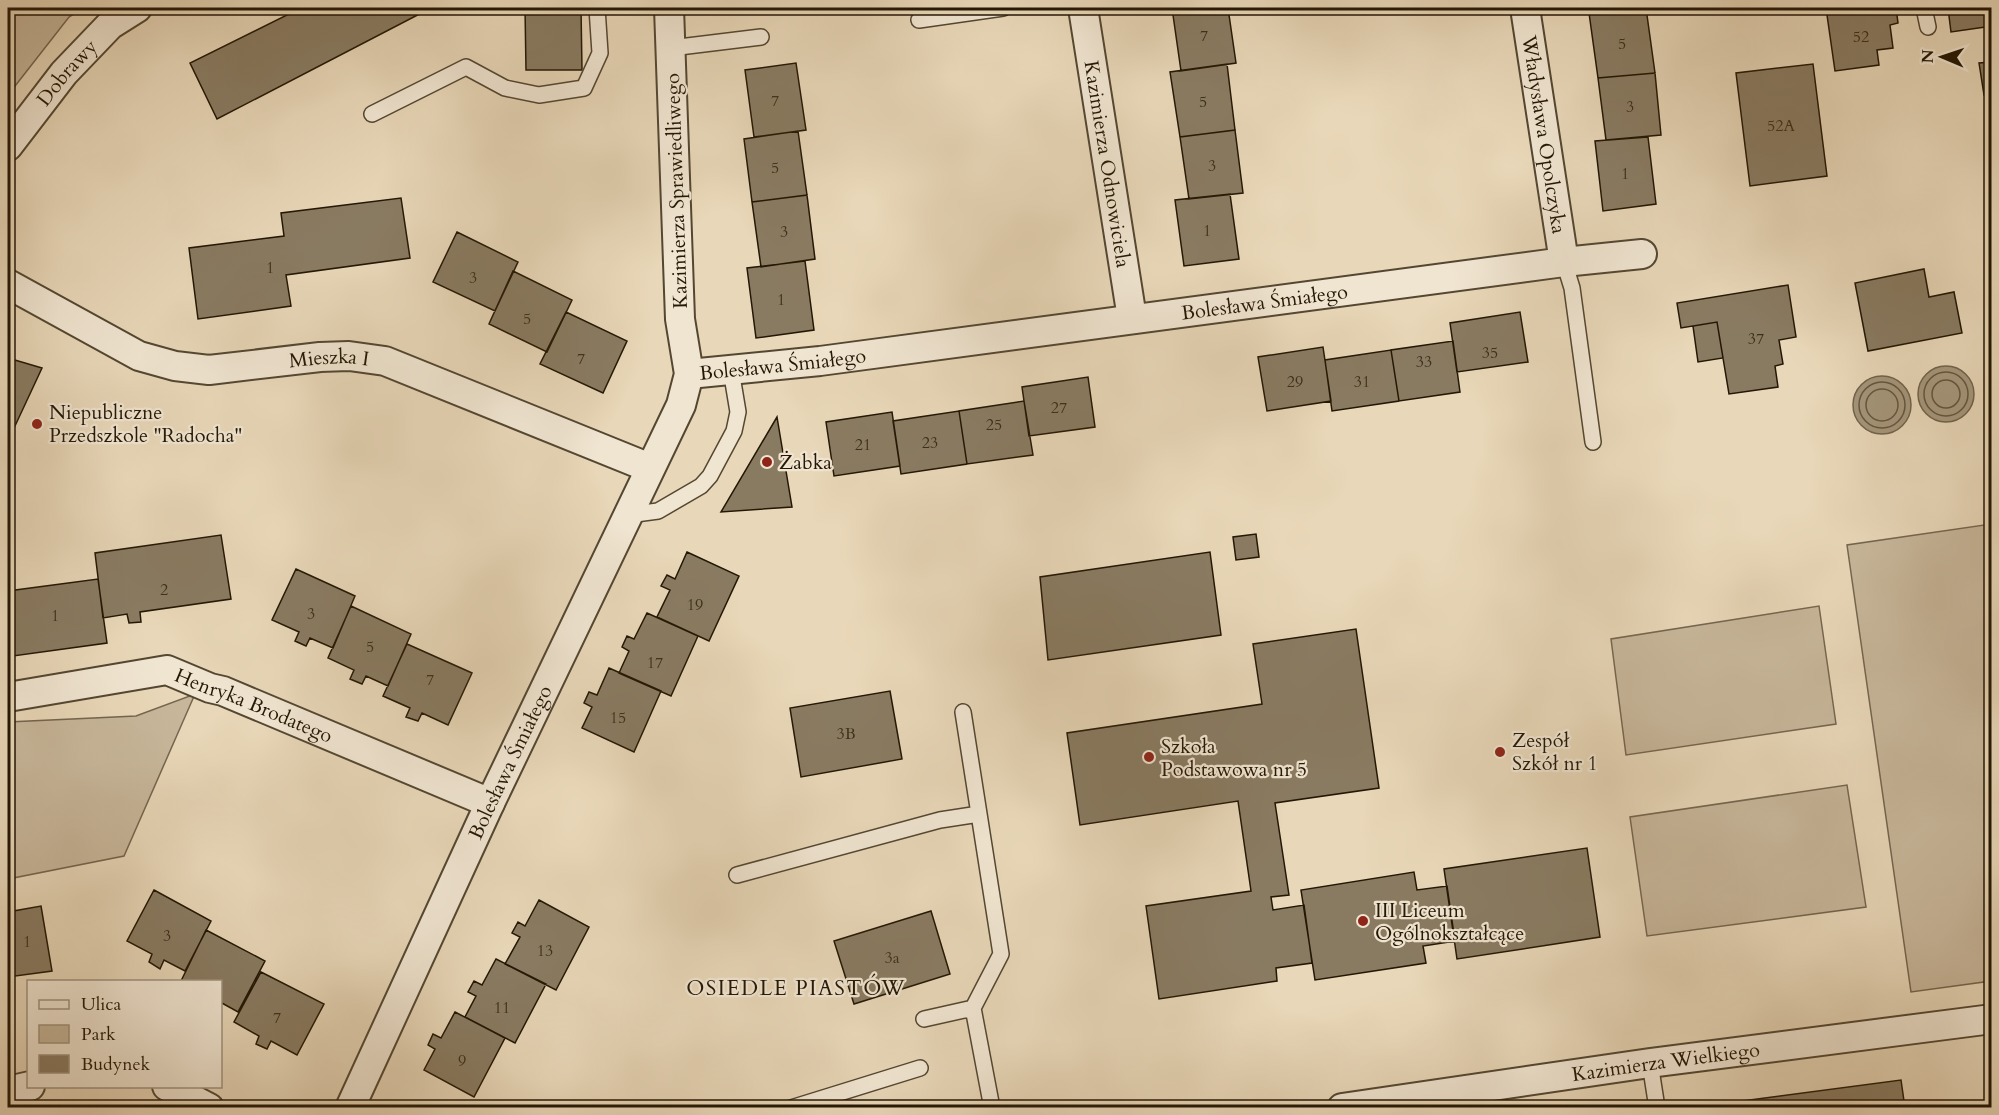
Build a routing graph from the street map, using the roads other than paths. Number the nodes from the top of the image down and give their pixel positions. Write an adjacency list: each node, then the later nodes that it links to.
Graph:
1 (137, 8): 13 (street, Dobrawy)
2 (597, 8): 12 (lane)
3 (669, 8): 11 (street, Kazimierza Sprawiedliwego)
4 (1003, 8): 8 (lane)
5 (1083, 8): 17 (street, Kazimierza Odnowiciela)
6 (1526, 8): 15 (street, Władysława Opolczyka)
7 (1924, 8): 9 (lane)
8 (919, 20)
9 (1928, 27)
10 (761, 37): 11 (lane)
11 (671, 48): 19 (street, Kazimierza Sprawiedliwego)
12 (372, 114)
13 (8, 146)
14 (1642, 254): 15 (street, Bolesława Śmiałego)
15 (1564, 262): 17 (street, Bolesława Śmiałego); 20 (lane)
16 (8, 284): 21 (street, Mieszka I)
17 (1132, 318): 18 (street, Bolesława Śmiałego)
18 (731, 370): 19 (street, Bolesława Śmiałego); 22 (lane)
19 (689, 374): 21 (street, Bolesława Śmiałego)
20 (1593, 442)
21 (650, 468): 22 (street, Bolesława Śmiałego)
22 (628, 515): 25 (street, Bolesława Śmiałego)
23 (8, 698): 25 (street, Henryka Brodatego)
24 (963, 712): 26 (lane)
25 (490, 803): 37 (street, Bolesława Śmiałego)
26 (979, 814): 27 (lane); 28 (lane)
27 (737, 875)
28 (973, 1008): 29 (lane); 39 (lane)
29 (924, 1019)
30 (1992, 1019): 31 (street, Kazimierza Wielkiego)
31 (1650, 1063): 40 (street, Kazimierza Wielkiego); 41 (lane)
32 (920, 1068): 38 (lane)
33 (27, 1087): 35 (street)
34 (171, 1088): 36 (street)
35 (8, 1091)
36 (209, 1107)
37 (350, 1107)
38 (791, 1107)
39 (992, 1107)
40 (1342, 1107)
41 (1657, 1107)

